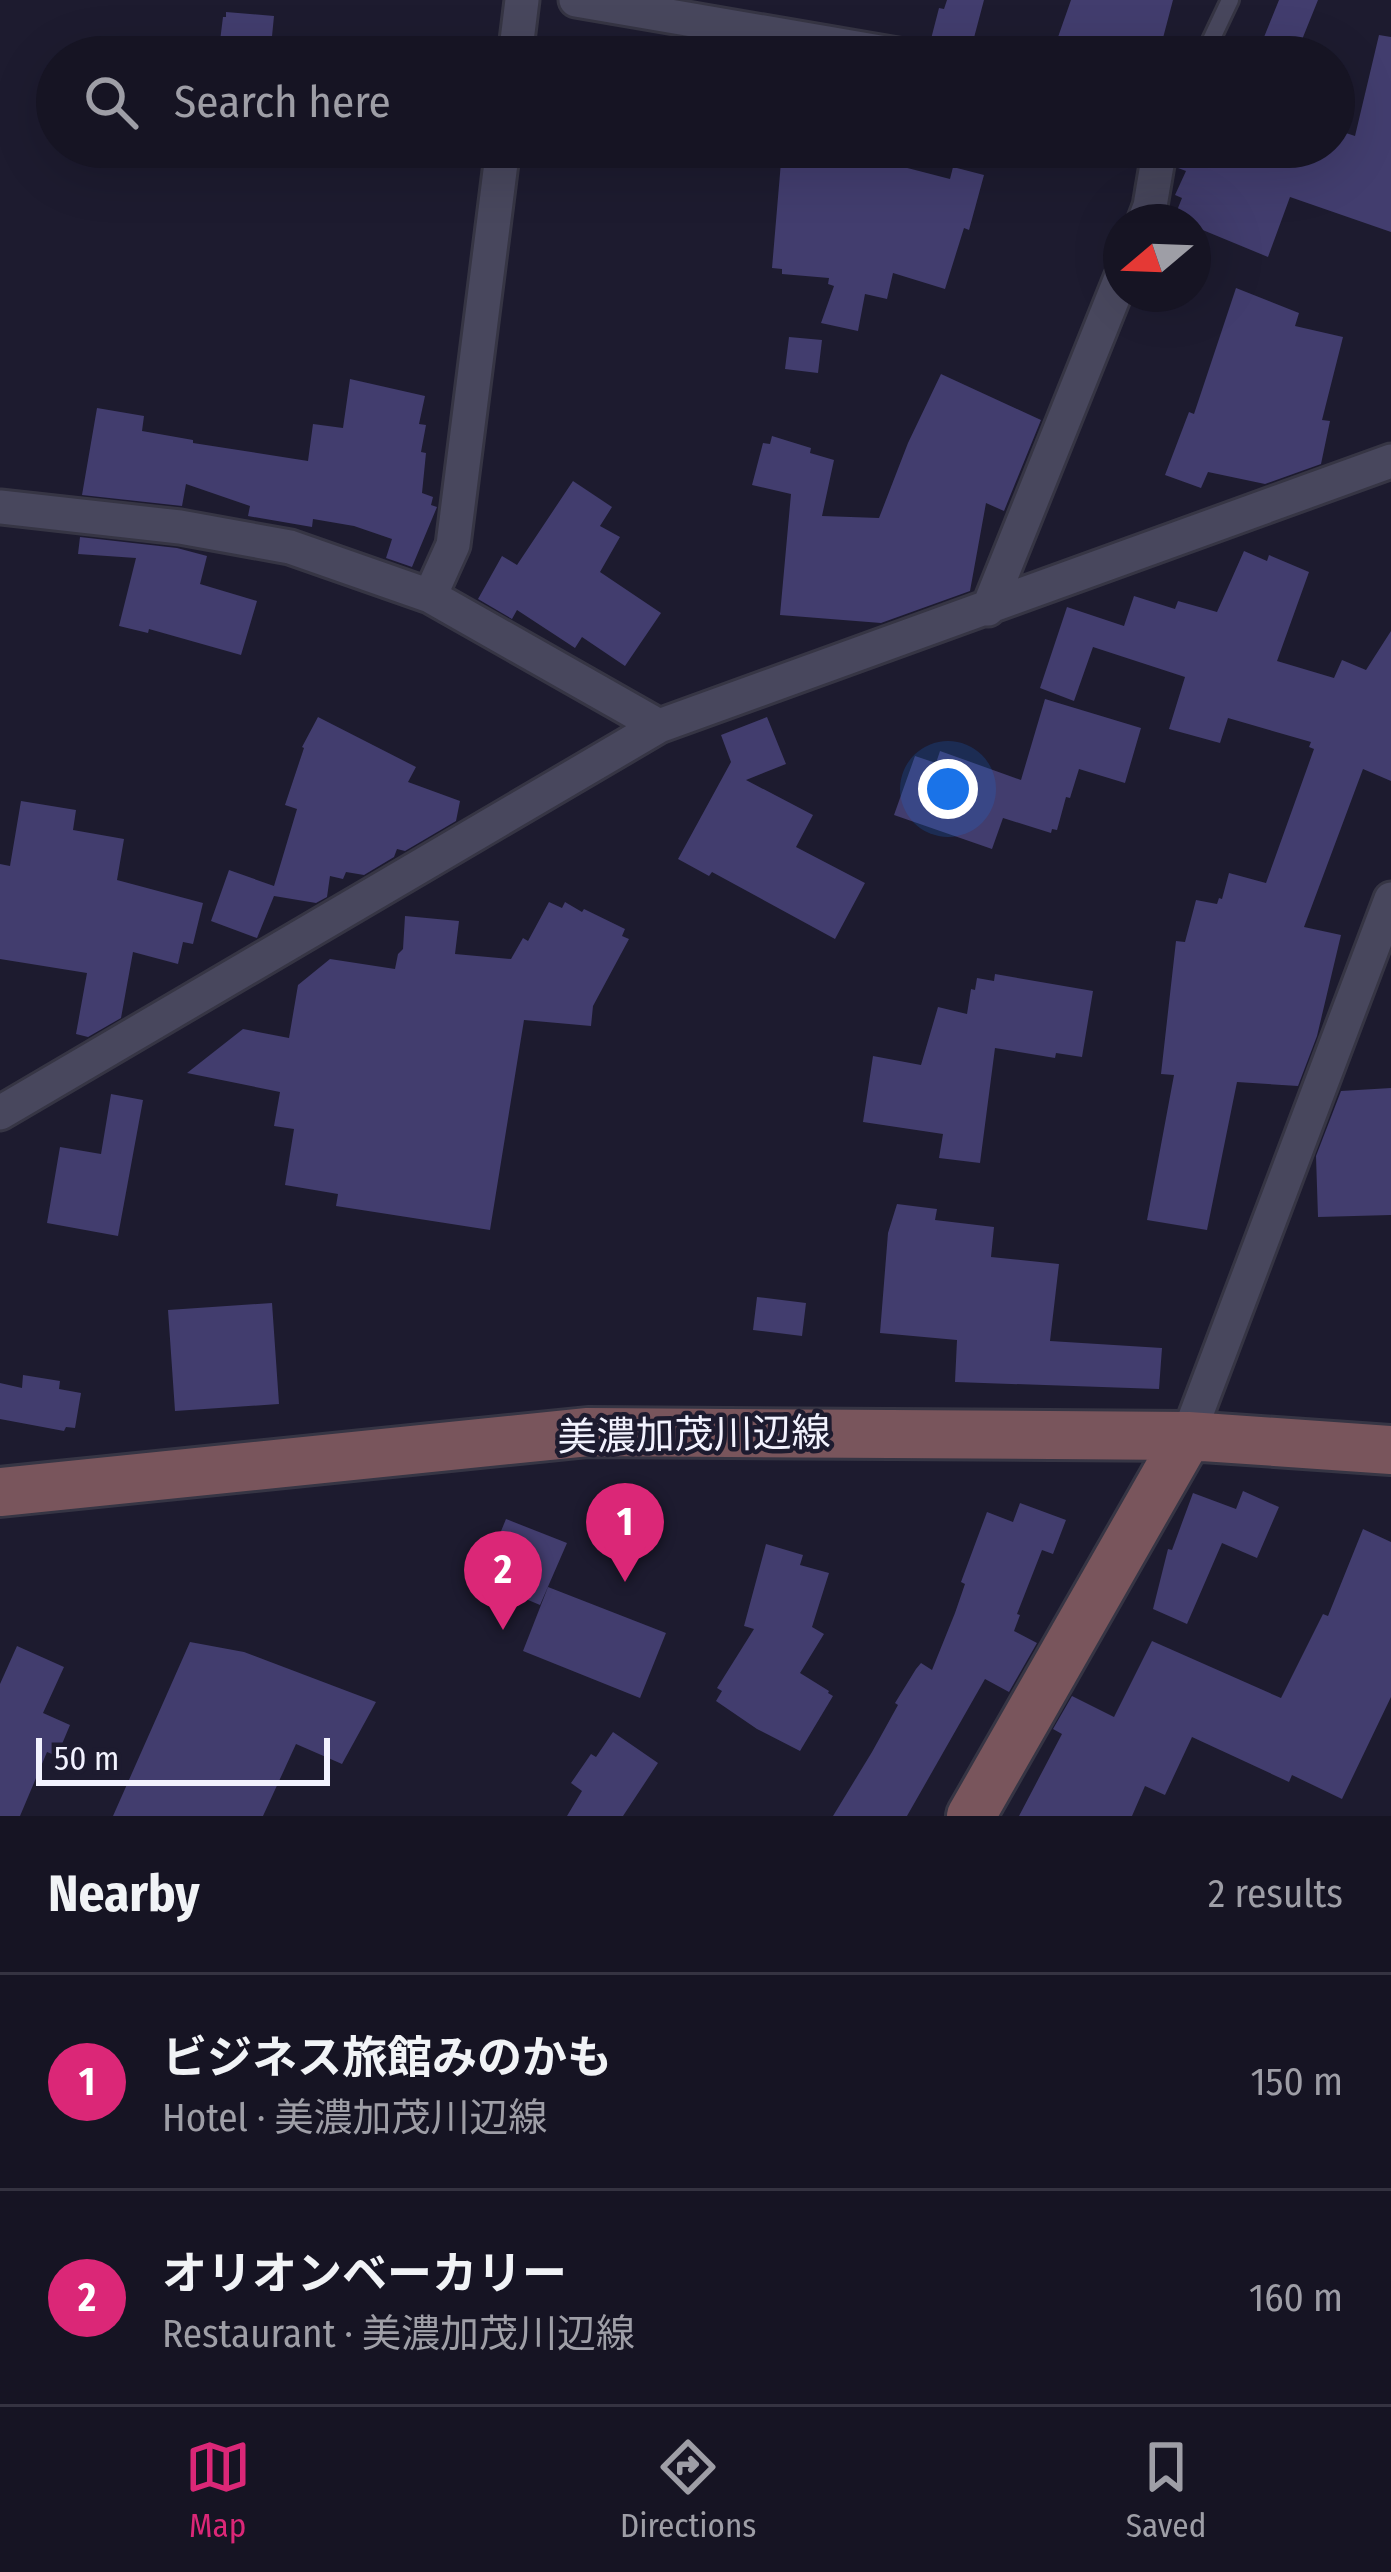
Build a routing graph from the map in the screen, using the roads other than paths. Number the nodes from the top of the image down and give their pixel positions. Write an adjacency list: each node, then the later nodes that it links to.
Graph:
1 (522, 0): 4 (street)
2 (575, 0): 5 (street)
3 (1230, 0): 6 (lane)
4 (518, 36)
5 (786, 36)
6 (1213, 36)
7 (500, 168): 13 (street)
8 (1156, 168): 9 (street)
9 (1150, 204)
10 (1107, 312): 14 (street)
11 (1391, 460): 14 (street)
12 (0, 507): 13 (street)
13 (430, 596): 15 (street)
14 (988, 609): 15 (street)
15 (659, 726): 17 (street)
16 (1391, 898): 18 (street)
17 (0, 1113)
18 (1188, 1436): 19 (main road, 美濃加茂川辺線); 20 (main road, 美濃加茂川辺線); 21 (main road)
19 (1391, 1450)
20 (0, 1492)
21 (971, 1816)

